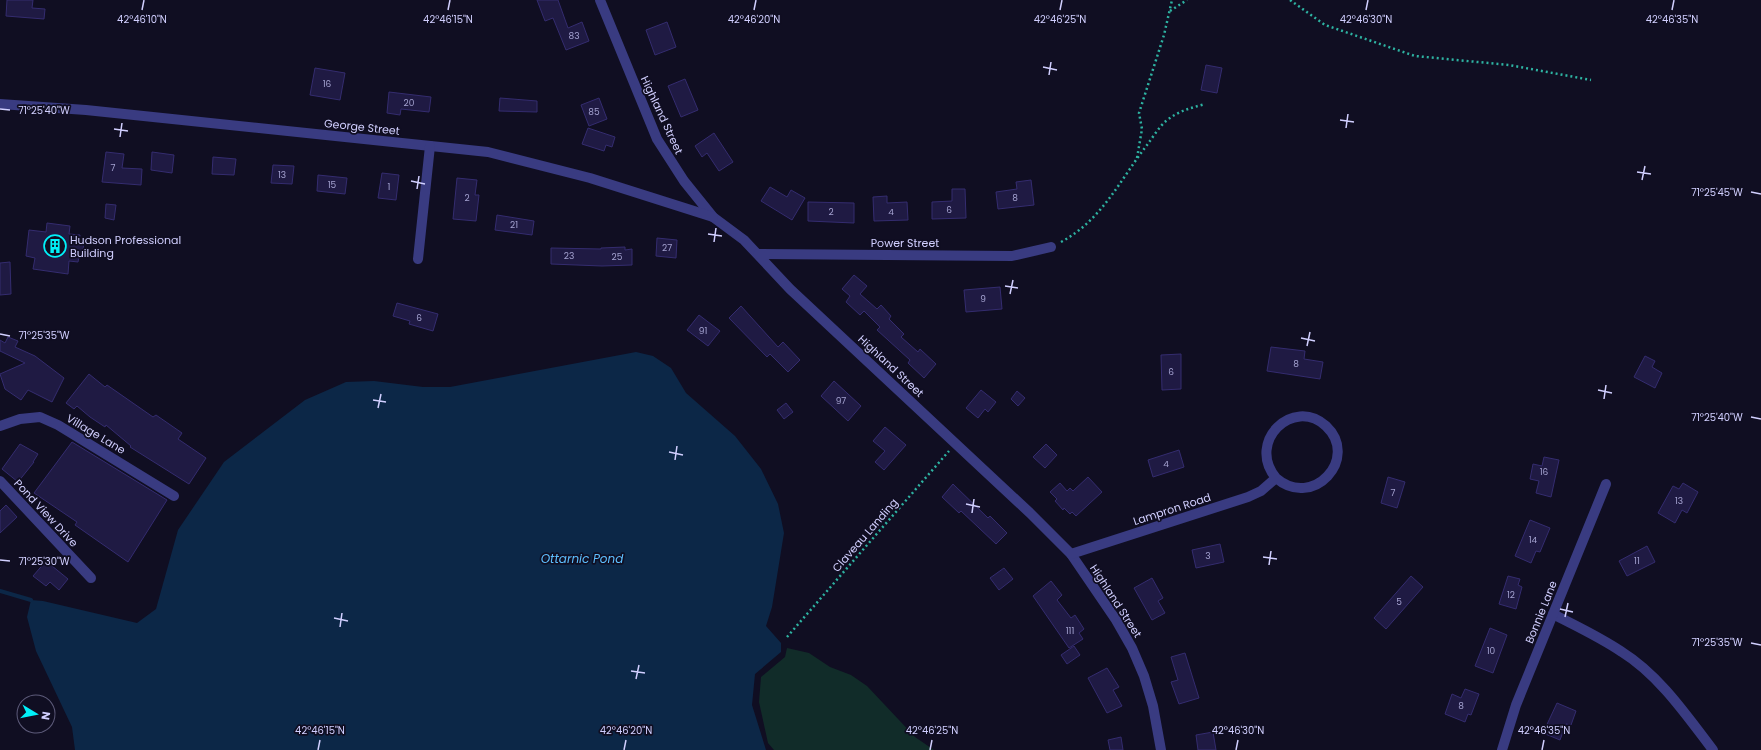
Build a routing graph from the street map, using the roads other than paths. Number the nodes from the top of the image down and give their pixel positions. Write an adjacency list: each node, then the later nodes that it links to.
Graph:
1 (600, 0): 4 (street, Highland Street)
2 (0, 104): 3 (street, George Street)
3 (430, 146): 4 (street, George Street); 7 (street)
4 (713, 217): 6 (street, Highland Street)
5 (1051, 247): 6 (street, Power Street)
6 (758, 254): 13 (street, Highland Street)
7 (418, 259)
8 (1, 423): 12 (street, Village Lane)
9 (1276, 478): 9 (street); 13 (street, Lampron Road)
10 (0, 481): 14 (street, Pond View Drive)
11 (1606, 484): 15 (street, Bonnie Lane)
12 (174, 496)
13 (1071, 554): 16 (street, Highland Street)
14 (91, 578)
15 (1553, 614): 17 (street, Bonnie Lane); 18 (street)
16 (1162, 750)
17 (1502, 750)
18 (1713, 750)

